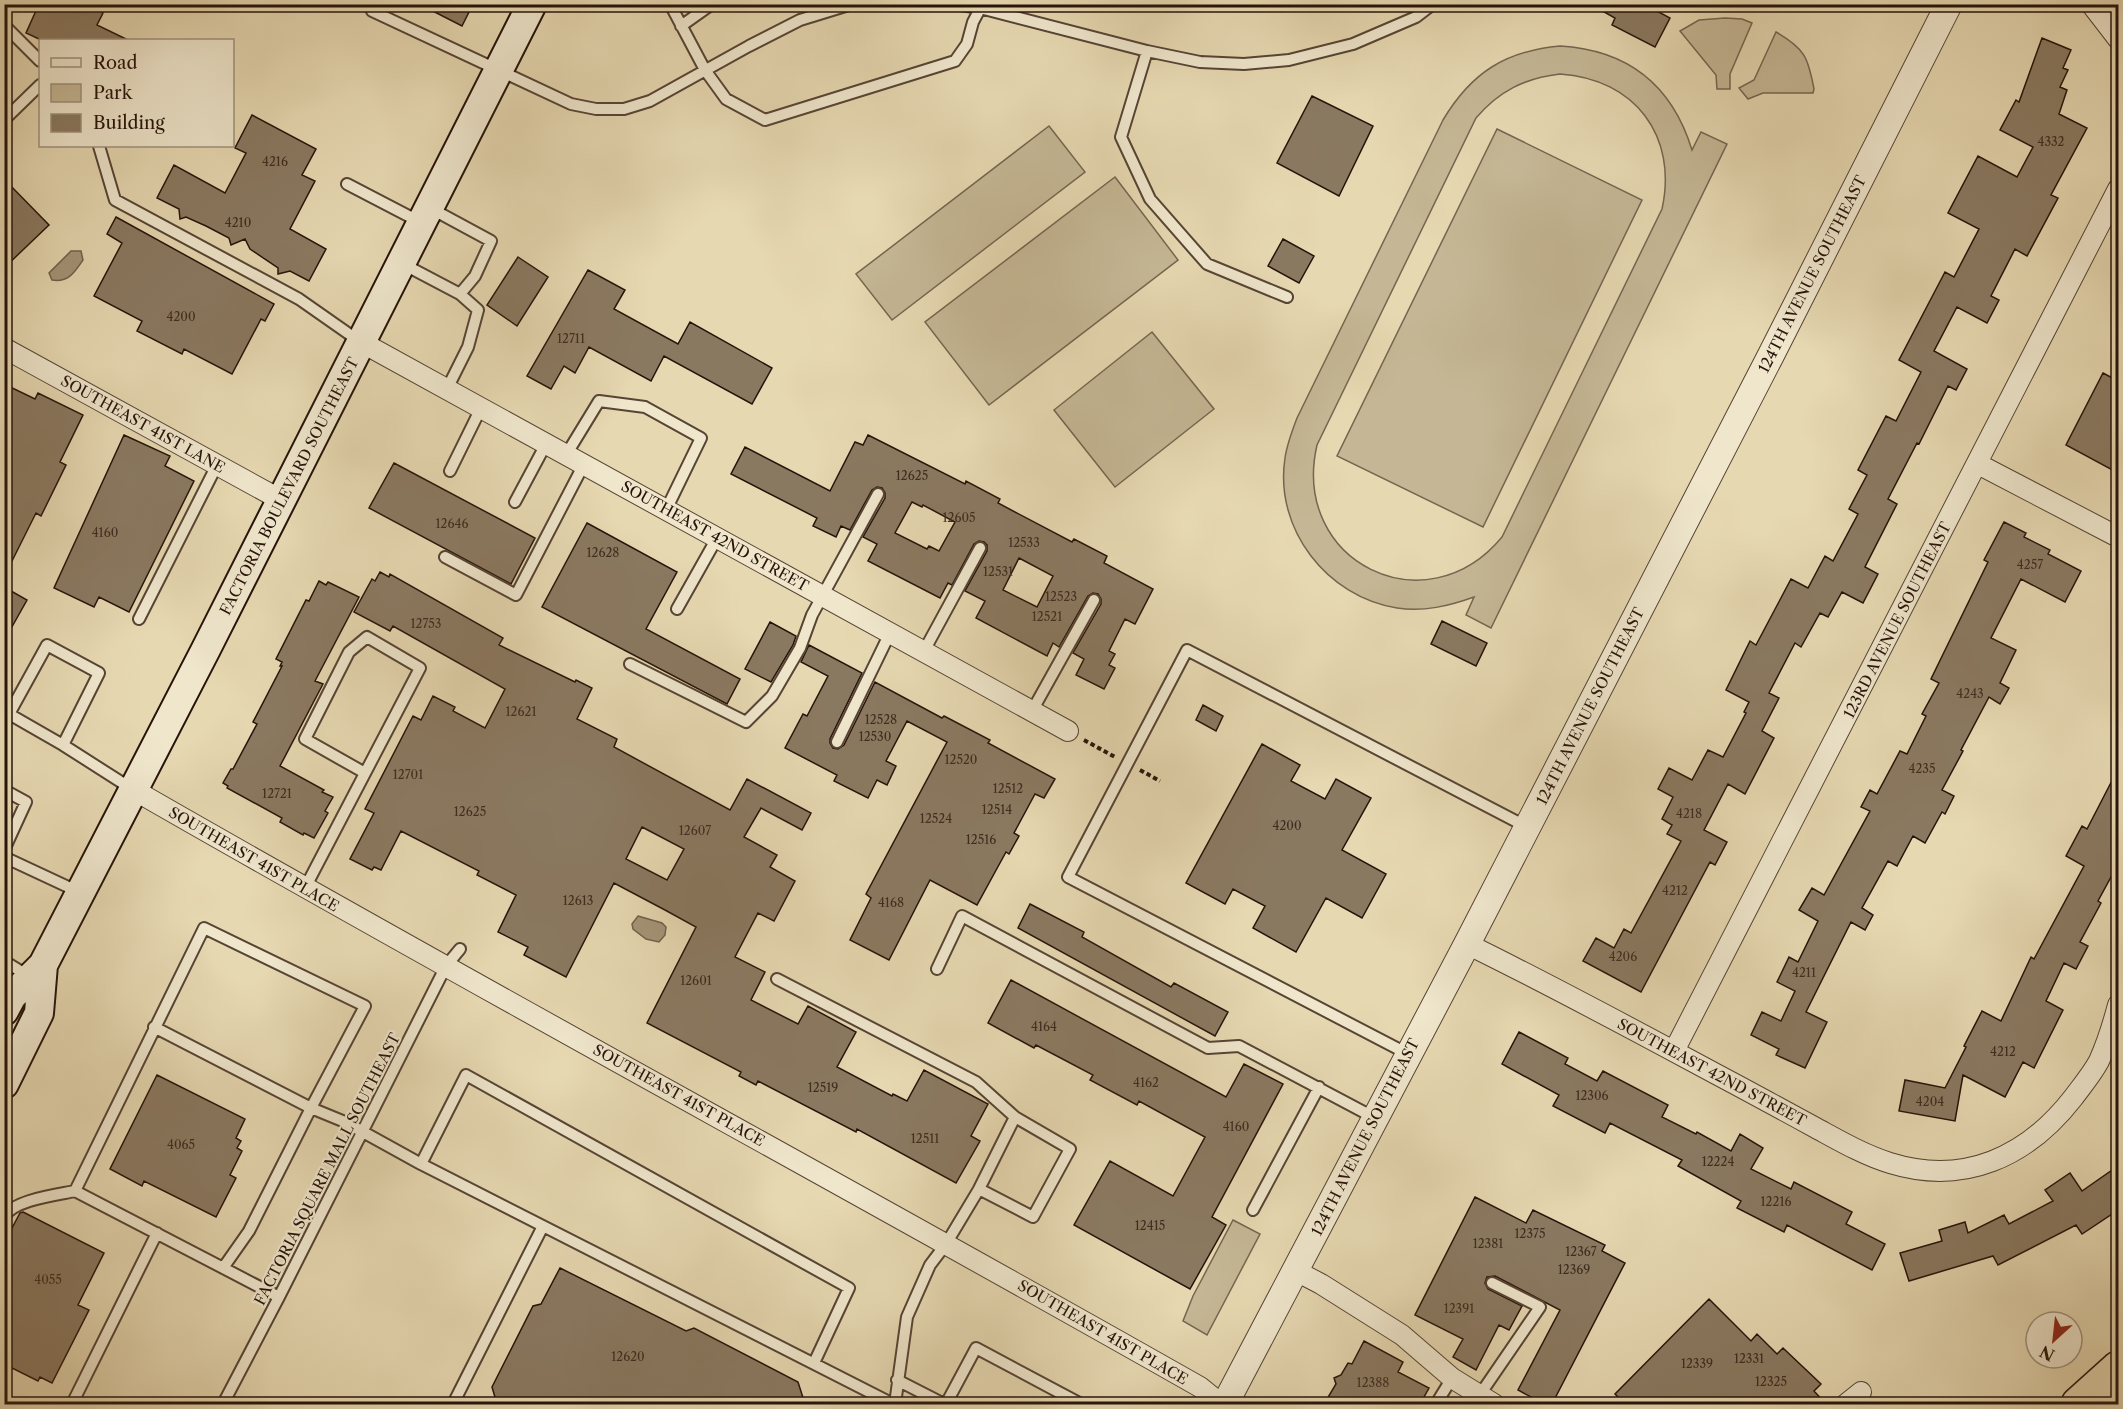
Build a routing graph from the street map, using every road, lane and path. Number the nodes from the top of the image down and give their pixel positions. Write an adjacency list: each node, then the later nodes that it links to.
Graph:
1 (369, 4): 17 (lane)
2 (532, 4): 17 (main road, FACTORIA BOULEVARD SOUTHEAST)
3 (670, 4): 12 (lane)
4 (712, 4): 12 (lane)
5 (852, 4): 16 (lane)
6 (955, 4): 10 (lane)
7 (1433, 4): 14 (lane)
8 (1949, 4): 59 (street, 124TH AVENUE SOUTHEAST)
9 (2091, 4): 13 (street)
10 (981, 6): 14 (lane); 16 (lane)
11 (4, 25): 15 (lane)
12 (681, 26): 16 (lane)
13 (2118, 39)
14 (1147, 51): 26 (lane)
15 (39, 60)
16 (705, 70): 17 (lane)
17 (499, 71): 23 (main road, FACTORIA BOULEVARD SOUTHEAST)
18 (39, 86): 19 (lane)
19 (4, 120)
20 (99, 147): 27 (lane)
21 (347, 184): 23 (lane)
22 (2118, 189): 34 (street, 123RD AVENUE SOUTHEAST)
23 (426, 215): 24 (main road, FACTORIA BOULEVARD SOUTHEAST); 25 (lane)
24 (402, 263): 25 (lane); 27 (main road, FACTORIA BOULEVARD SOUTHEAST)
25 (460, 294): 29 (lane)
26 (1287, 297)
27 (361, 342): 29 (street, SOUTHEAST 42ND STREET); 38 (main road, FACTORIA BOULEVARD SOUTHEAST)
28 (4, 348): 35 (street, SOUTHEAST 41ST LANE)
29 (447, 389): 30 (street, SOUTHEAST 42ND STREET)
30 (481, 408): 31 (street, SOUTHEAST 42ND STREET); 36 (lane)
31 (546, 444): 32 (street, SOUTHEAST 42ND STREET); 39 (lane)
32 (566, 455): 33 (street, SOUTHEAST 42ND STREET); 40 (lane)
33 (584, 464): 40 (street, SOUTHEAST 42ND STREET); 44 (lane)
34 (1978, 464): 41 (street); 74 (street, 123RD AVENUE SOUTHEAST)
35 (218, 465): 38 (street, SOUTHEAST 41ST LANE); 48 (lane)
36 (450, 471)
37 (878, 494): 45 (lane)
38 (281, 500): 58 (main road, FACTORIA BOULEVARD SOUTHEAST)
39 (516, 502)
40 (666, 510): 42 (street, SOUTHEAST 42ND STREET)
41 (2118, 537)
42 (717, 538): 45 (street, SOUTHEAST 42ND STREET); 47 (lane)
43 (980, 548): 50 (lane)
44 (445, 557)
45 (822, 595): 49 (street, SOUTHEAST 42ND STREET); 51 (lane)
46 (1094, 600): 52 (lane)
47 (677, 609)
48 (139, 619)
49 (890, 633): 50 (street, SOUTHEAST 42ND STREET); 54 (lane)
50 (924, 651): 52 (street, SOUTHEAST 42ND STREET)
51 (630, 664)
52 (1032, 711): 53 (street, SOUTHEAST 42ND STREET)
53 (1068, 731)
54 (837, 742)
55 (63, 745): 55 (lane); 58 (lane)
56 (365, 773): 56 (lane); 62 (lane)
57 (4, 790): 60 (lane)
58 (134, 790): 62 (street, SOUTHEAST 41ST PLACE); 63 (main road, FACTORIA BOULEVARD SOUTHEAST)
59 (1527, 827): 64 (street, 124TH AVENUE SOUTHEAST); 75 (lane)
60 (4, 850)
61 (4, 857): 63 (lane)
62 (304, 888): 67 (street, SOUTHEAST 41ST PLACE)
63 (79, 892): 69 (main road, FACTORIA BOULEVARD SOUTHEAST)
64 (1467, 944): 74 (street, SOUTHEAST 42ND STREET); 75 (street, 124TH AVENUE SOUTHEAST)
65 (460, 949): 67 (lane, FACTORIA SQUARE MALL SOUTHEAST)
66 (4, 961): 69 (lane)
67 (446, 966): 81 (lane, FACTORIA SQUARE MALL SOUTHEAST); 89 (street, SOUTHEAST 41ST PLACE)
68 (937, 969): 77 (lane)
69 (37, 971): 72 (main road, FACTORIA BOULEVARD SOUTHEAST); 76 (main road, FACTORIA BOULEVARD SOUTHEAST)
70 (777, 979): 79 (lane)
71 (2118, 1005): 74 (street, SOUTHEAST 42ND STREET)
72 (4, 1011)
73 (154, 1027): 78 (lane); 78 (lane); 84 (lane)
74 (1674, 1052)
75 (1408, 1054): 80 (street, 124TH AVENUE SOUTHEAST)
76 (4, 1084)
77 (1319, 1087): 80 (lane); 85 (lane)
78 (311, 1108): 81 (lane); 90 (lane)
79 (1016, 1117): 83 (lane); 83 (lane)
80 (1375, 1118): 91 (street, 124TH AVENUE SOUTHEAST)
81 (363, 1132): 82 (lane); 93 (lane, FACTORIA SQUARE MALL SOUTHEAST)
82 (421, 1164): 87 (lane); 94 (lane)
83 (979, 1189): 89 (lane)
84 (75, 1191): 86 (lane); 88 (lane)
85 (1253, 1210)
86 (4, 1217)
87 (543, 1226): 94 (lane); 101 (lane)
88 (157, 1233): 90 (lane); 99 (lane)
89 (946, 1244): 97 (lane); 105 (street, SOUTHEAST 41ST PLACE)
90 (224, 1268): 93 (lane)
91 (1296, 1271): 96 (street); 105 (street, 124TH AVENUE SOUTHEAST)
92 (1492, 1283): 98 (lane)
93 (279, 1298): 100 (lane, FACTORIA SQUARE MALL SOUTHEAST)
94 (814, 1363): 102 (lane)
95 (2118, 1368): 107 (highway)
96 (1452, 1378): 98 (street); 106 (lane)
97 (897, 1380): 102 (lane); 103 (lane)
98 (1487, 1400)
99 (72, 1404)
100 (223, 1404)
101 (453, 1404)
102 (894, 1404)
103 (945, 1404): 104 (lane)
104 (1081, 1404)
105 (1223, 1404)
106 (1436, 1404)
107 (2078, 1404)

